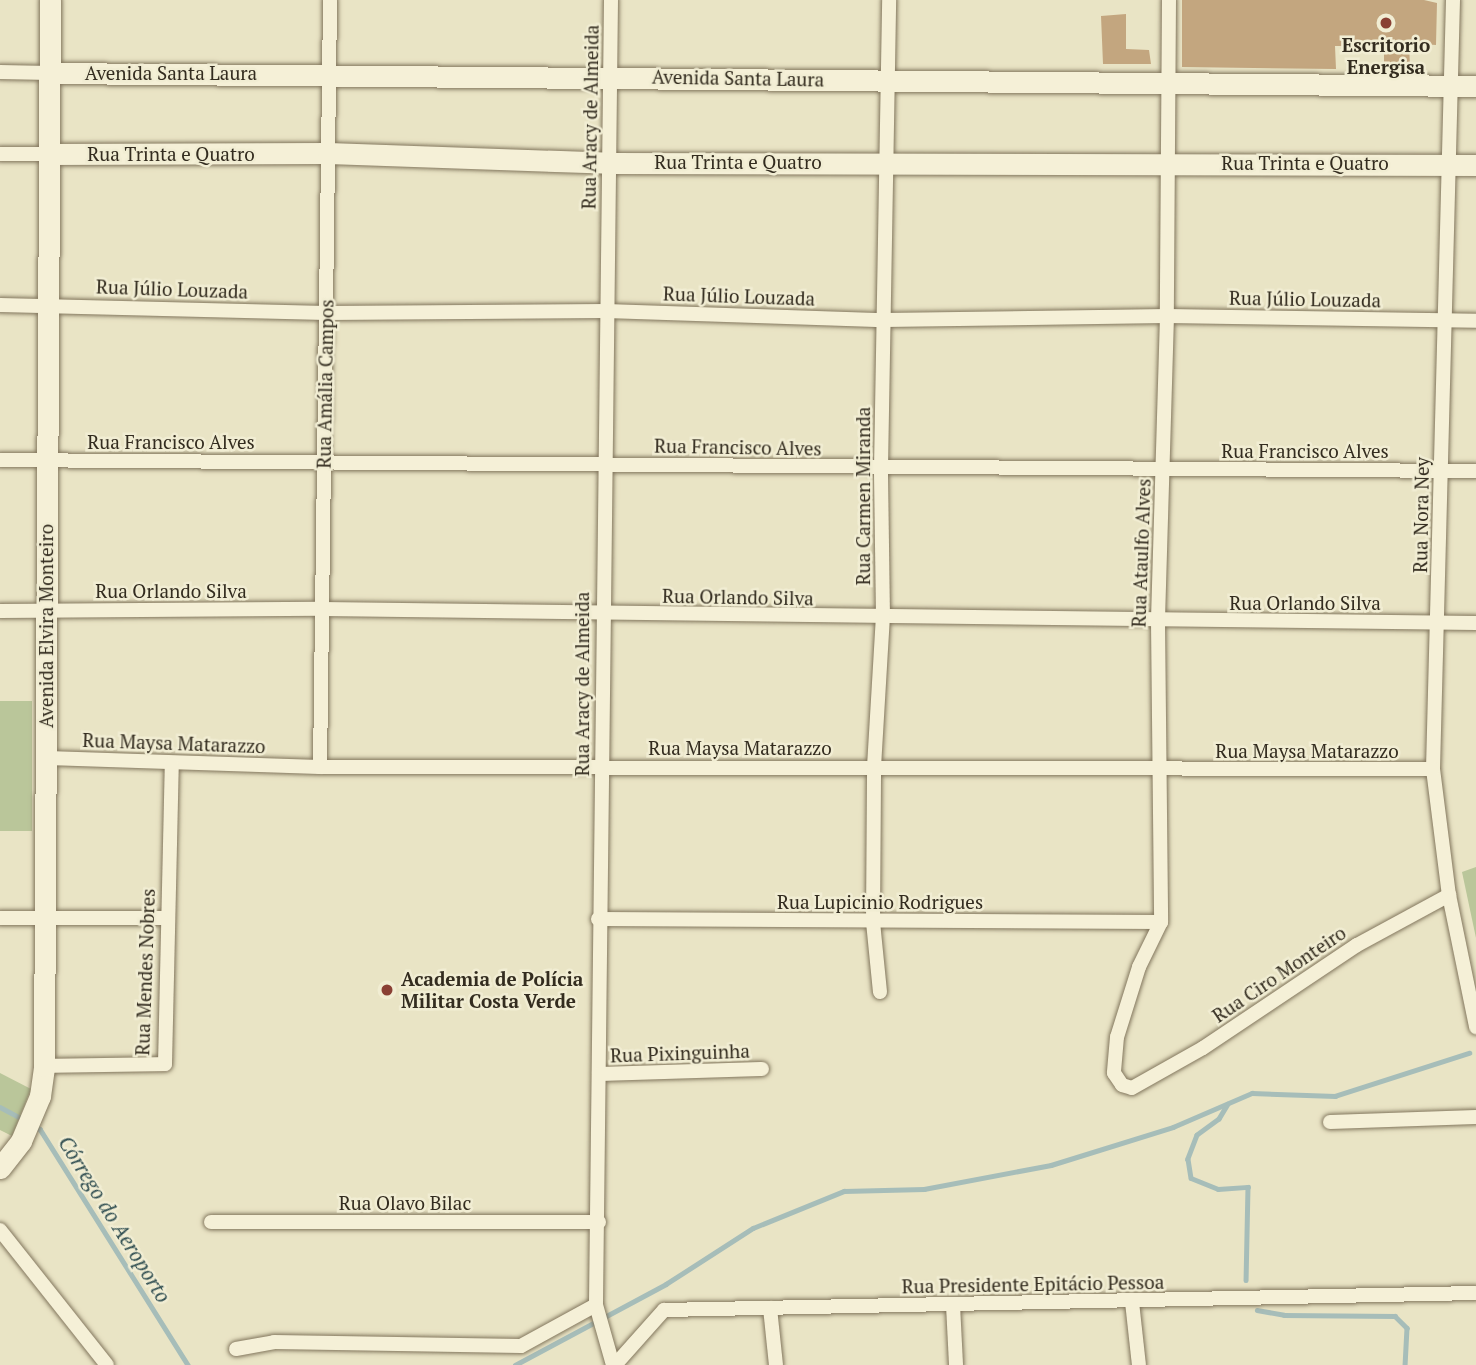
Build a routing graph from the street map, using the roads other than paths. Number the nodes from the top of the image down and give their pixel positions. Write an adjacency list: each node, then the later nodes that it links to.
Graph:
1 (50, 0): 8 (street)
2 (330, 0): 9 (street, Rua Amália Campos)
3 (611, 0): 10 (street, Rua Aracy de Almeida)
4 (889, 0): 11 (street, Rua Carmen Miranda)
5 (1168, 0): 12 (street, Rua Ataulfo Alves)
6 (1453, 0): 13 (street, Rua Nora Ney)
7 (0, 72): 8 (street, Avenida Santa Laura)
8 (50, 73): 9 (street, Avenida Santa Laura); 17 (street)
9 (329, 74): 10 (street, Avenida Santa Laura); 15 (street, Rua Amália Campos)
10 (611, 76): 11 (street, Avenida Santa Laura); 19 (street, Rua Aracy de Almeida)
11 (889, 81): 12 (street, Avenida Santa Laura); 18 (street, Rua Carmen Miranda)
12 (1169, 84): 13 (street, Avenida Santa Laura); 20 (street, Rua Ataulfo Alves)
13 (1451, 85): 14 (street, Avenida Santa Laura); 21 (street, Rua Nora Ney)
14 (1476, 86)
15 (328, 153): 17 (street, Rua Trinta e Quatro); 19 (street, Rua Trinta e Quatro); 26 (street, Rua Amália Campos)
16 (0, 154): 17 (street, Rua Trinta e Quatro)
17 (48, 154): 24 (street, Avenida Elvira Monteiro)
18 (887, 161): 19 (street, Rua Trinta e Quatro); 20 (street, Rua Trinta e Quatro); 28 (street, Rua Carmen Miranda)
19 (610, 163): 25 (street, Rua Aracy de Almeida)
20 (1169, 163): 21 (street, Rua Trinta e Quatro); 27 (street, Rua Ataulfo Alves)
21 (1450, 164): 22 (street, Rua Trinta e Quatro); 29 (street, Rua Nora Ney)
22 (1476, 165)
23 (0, 305): 24 (street, Rua Júlio Louzada)
24 (48, 305): 26 (street, Rua Júlio Louzada); 32 (street, Avenida Elvira Monteiro)
25 (606, 311): 26 (street, Rua Júlio Louzada); 28 (street, Rua Júlio Louzada); 34 (street, Rua Aracy de Almeida)
26 (326, 313): 33 (street, Rua Amália Campos)
27 (1167, 316): 28 (street, Rua Júlio Louzada); 29 (street, Rua Júlio Louzada); 36 (street, Rua Ataulfo Alves)
28 (884, 320): 35 (street, Rua Carmen Miranda)
29 (1445, 320): 30 (street, Rua Júlio Louzada); 37 (street, Rua Nora Ney)
30 (1476, 321)
31 (0, 460): 32 (street, Rua Francisco Alves)
32 (44, 461): 33 (street, Rua Francisco Alves); 41 (street, Avenida Elvira Monteiro)
33 (324, 461): 34 (street, Rua Francisco Alves); 39 (street, Rua Amália Campos)
34 (603, 464): 35 (street, Rua Francisco Alves); 42 (street, Rua Aracy de Almeida)
35 (881, 468): 36 (street, Rua Francisco Alves); 43 (street, Rua Carmen Miranda)
36 (1163, 469): 37 (street, Rua Francisco Alves); 44 (street, Rua Ataulfo Alves)
37 (1441, 471): 38 (street, Rua Francisco Alves); 45 (street, Rua Nora Ney)
38 (1476, 471)
39 (322, 609): 41 (street, Rua Orlando Silva); 42 (street, Rua Orlando Silva); 49 (street, Rua Amália Campos)
40 (0, 611): 41 (street, Rua Orlando Silva)
41 (47, 612): 47 (street, Avenida Elvira Monteiro)
42 (601, 615): 43 (street, Rua Orlando Silva); 51 (street, Rua Aracy de Almeida)
43 (883, 617): 44 (street, Rua Orlando Silva); 50 (street, Rua Carmen Miranda)
44 (1158, 622): 45 (street, Rua Orlando Silva); 53 (street, Rua Ataulfo Alves)
45 (1437, 623): 46 (street, Rua Orlando Silva); 52 (street, Rua Nora Ney)
46 (1476, 623)
47 (47, 758): 48 (street, Rua Maysa Matarazzo); 55 (street, Avenida Elvira Monteiro)
48 (172, 764): 49 (street, Rua Maysa Matarazzo); 57 (street, Rua Mendes Nobres)
49 (320, 767): 51 (street, Rua Maysa Matarazzo)
50 (874, 767): 51 (street, Rua Maysa Matarazzo); 53 (street, Rua Maysa Matarazzo); 59 (street, Rua Carmen Miranda)
51 (601, 769): 58 (street, Rua Aracy de Almeida)
52 (1433, 769): 53 (street, Rua Maysa Matarazzo); 54 (street, Rua Nora Ney)
53 (1159, 771): 60 (street, Rua Ataulfo Alves)
54 (1449, 895): 62 (street, Rua Nora Ney); 66 (street, Rua Ciro Monteiro)
55 (42, 916): 56 (street); 57 (street); 63 (street, Avenida Elvira Monteiro)
56 (0, 918)
57 (166, 918): 63 (street, Rua Mendes Nobres)
58 (598, 919): 59 (street, Rua Lupicinio Rodrigues); 65 (street, Rua Aracy de Almeida)
59 (873, 922): 60 (street, Rua Lupicinio Rodrigues); 61 (street, Rua Carmen Miranda)
60 (1161, 922): 66 (street, Rua Ataulfo Alves)
61 (880, 992)
62 (1476, 1027)
63 (44, 1066): 69 (street, Avenida Elvira Monteiro)
64 (762, 1069): 65 (street, Rua Pixinguinha)
65 (599, 1074): 71 (street, Rua Aracy de Almeida)
66 (1132, 1088)
67 (1476, 1117): 68 (street)
68 (1330, 1122)
69 (0, 1168)
70 (211, 1222): 71 (street, Rua Olavo Bilac)
71 (599, 1222): 77 (street, Rua Aracy de Almeida)
72 (0, 1230): 79 (street)
73 (1476, 1293): 74 (street, Rua Presidente Epitácio Pessoa)
74 (1132, 1302): 75 (street, Rua Presidente Epitácio Pessoa); 83 (street)
75 (953, 1305): 76 (street, Rua Presidente Epitácio Pessoa); 82 (street)
76 (770, 1308): 80 (street, Rua Presidente Epitácio Pessoa); 81 (street)
77 (597, 1311): 78 (street); 80 (street, Rua Aracy de Almeida)
78 (236, 1349)
79 (107, 1365)
80 (614, 1365)
81 (776, 1365)
82 (956, 1365)
83 (1139, 1365)

